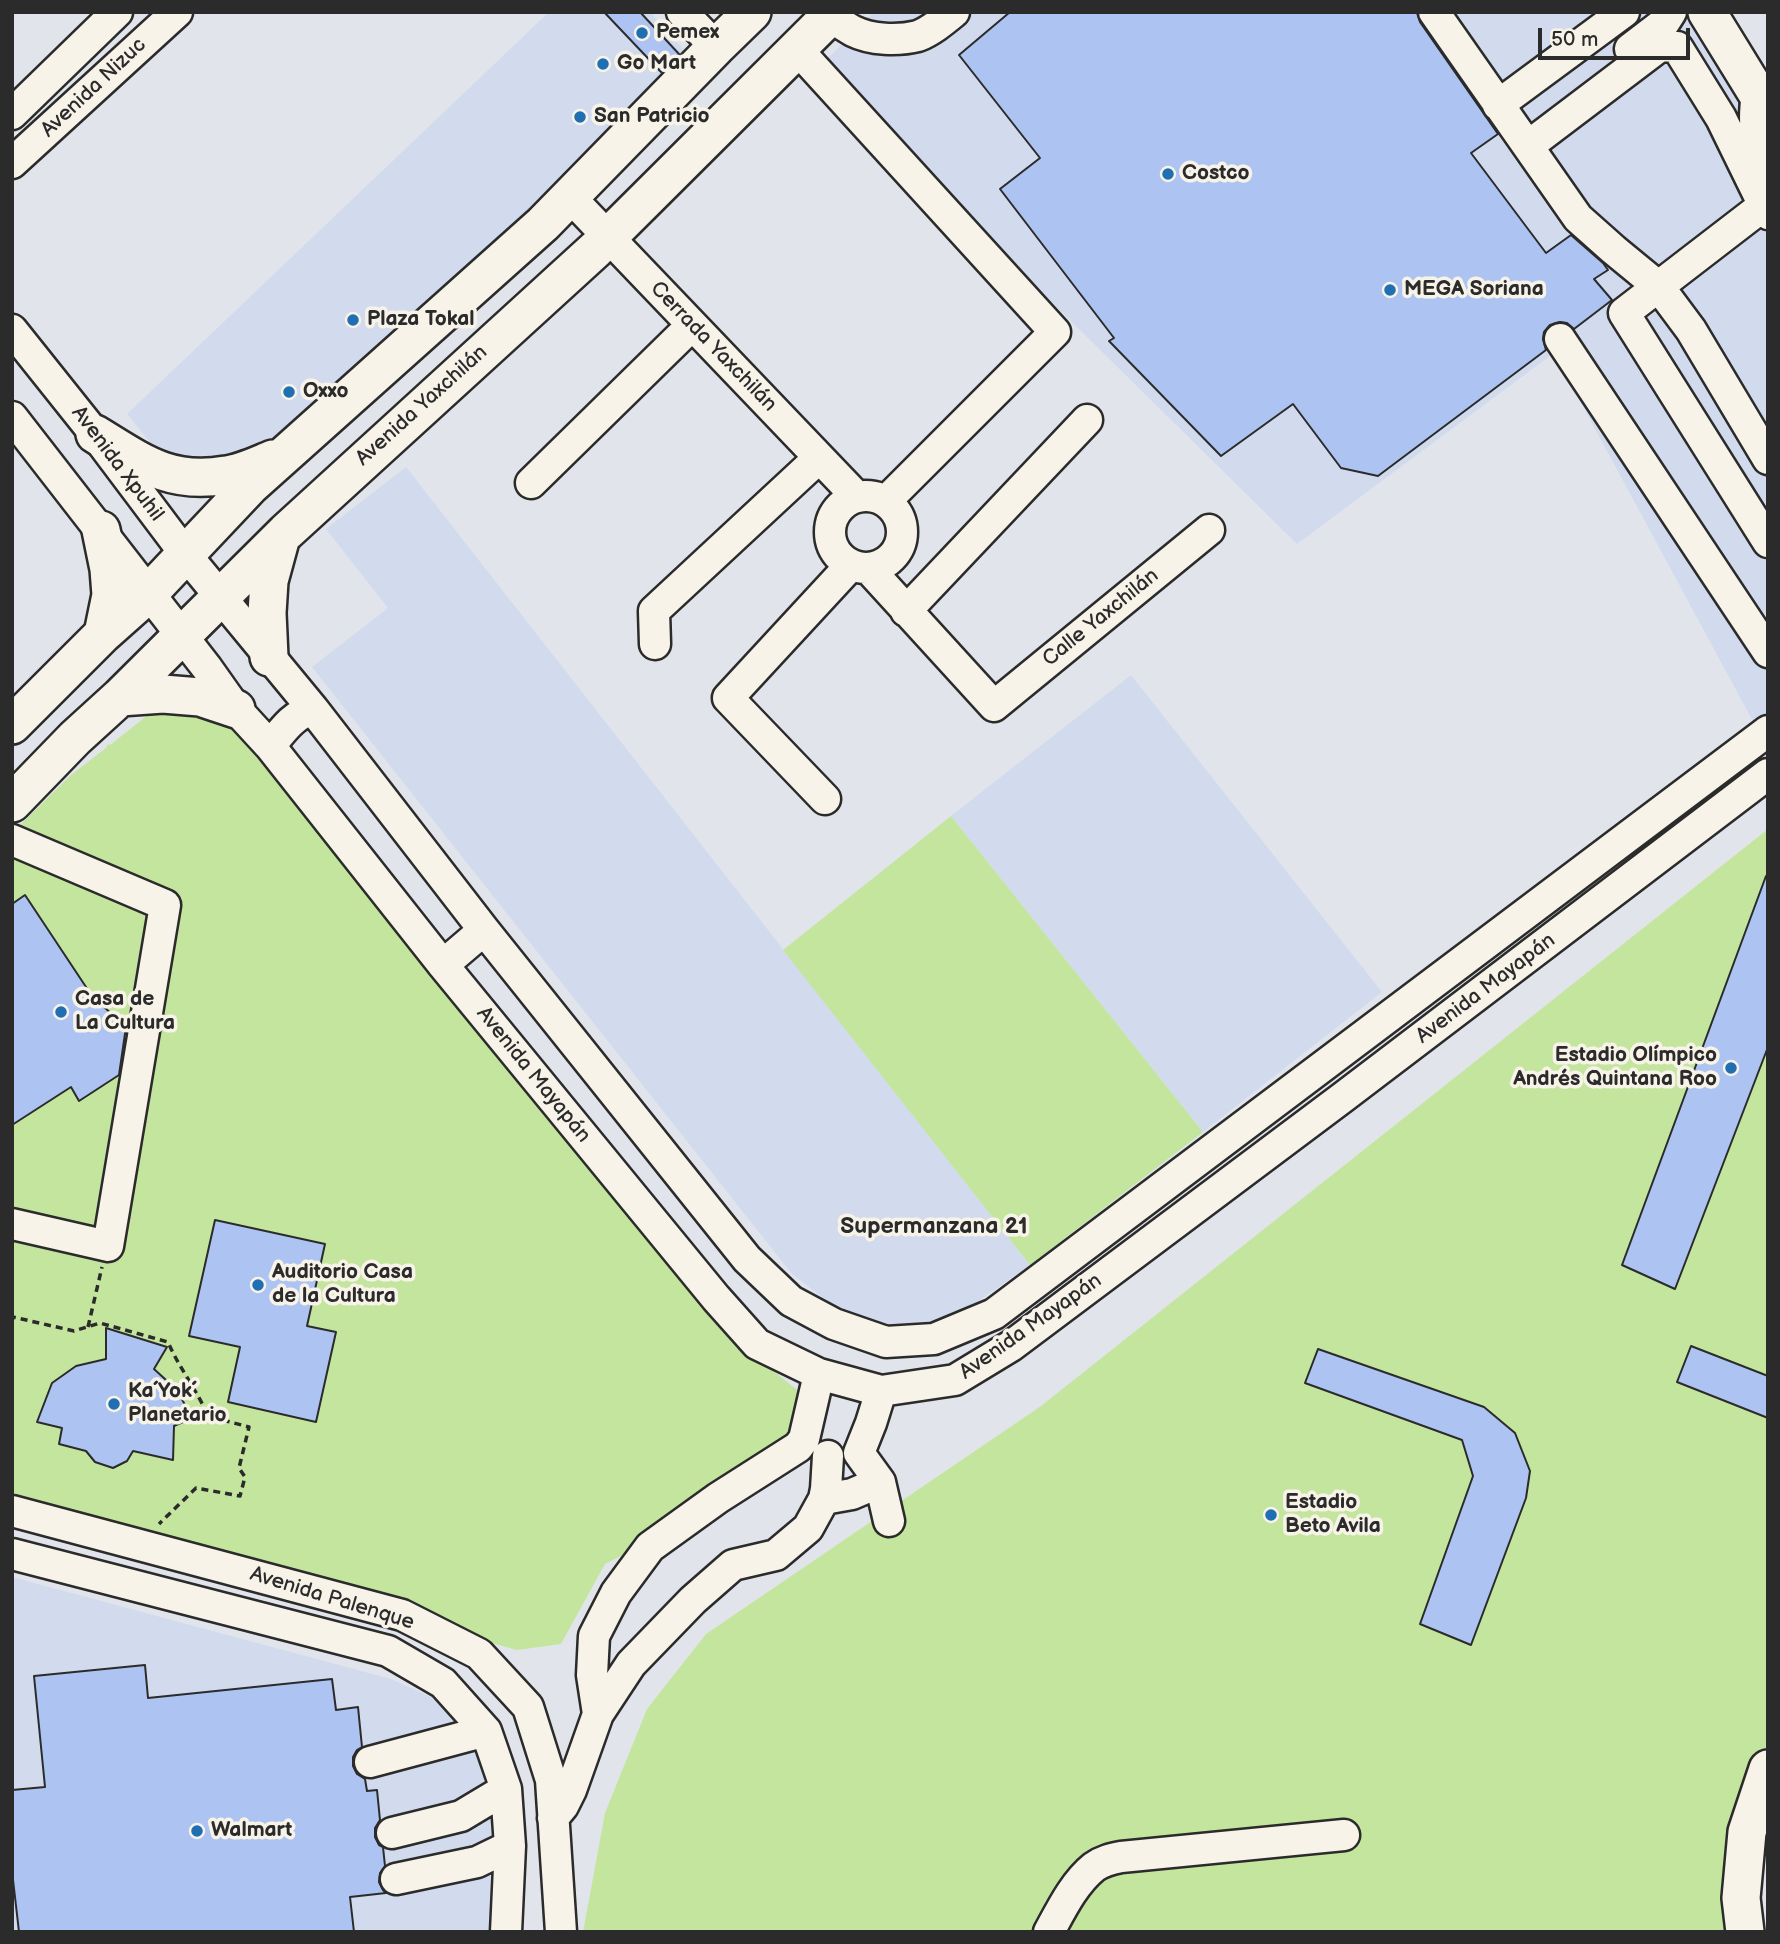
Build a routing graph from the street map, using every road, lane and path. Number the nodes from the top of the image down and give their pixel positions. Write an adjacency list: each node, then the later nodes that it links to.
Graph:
1 (117, 12): 15 (street, Avenida Nizuc)
2 (177, 12): 17 (street, Avenida Nizuc)
3 (682, 12): 11 (street)
4 (752, 12): 11 (main road)
5 (954, 12): 8 (street)
6 (1434, 12): 14 (street)
7 (1624, 12): 14 (street)
8 (844, 17): 12 (main road, Avenida Yaxchilán)
9 (1668, 17): 10 (street); 16 (street)
10 (1710, 18): 13 (main road)
11 (716, 47): 19 (main road)
12 (797, 49): 21 (main road, Avenida Yaxchilán); 35 (street)
13 (1762, 102): 18 (street)
14 (1498, 105): 16 (street)
15 (12, 114)
16 (1523, 139): 20 (street); 22 (street)
17 (12, 163)
18 (1768, 165)
19 (564, 203): 21 (street, Cerrada Yaxchilán); 29 (main road)
20 (1765, 210): 22 (street)
21 (602, 243): 24 (street, Cerrada Yaxchilán); 34 (street, Cerrada Yaxchilán); 38 (main road, Avenida Yaxchilán)
22 (1659, 287): 30 (street); 39 (street)
23 (12, 330): 28 (street, Avenida Xpuhil)
24 (681, 336): 31 (street, Cerrada Yaxchilán); 32 (street)
25 (1560, 339): 48 (street)
26 (12, 416): 36 (street)
27 (1087, 420): 44 (street)
28 (95, 434): 29 (main road); 40 (street, Avenida Xpuhil)
29 (287, 454): 33 (main road)
30 (1768, 459)
31 (808, 468): 34 (street, Cerrada Yaxchilán); 47 (street)
32 (531, 483)
33 (250, 486): 38 (main road); 40 (main road)
34 (850, 500): 35 (street); 41 (street)
35 (886, 501): 41 (street)
36 (101, 530): 42 (street); 45 (main road)
37 (1209, 530): 44 (street, Calle Yaxchilán)
38 (283, 534): 43 (main road, Avenida Yaxchilán); 49 (main road)
39 (1768, 542)
40 (186, 555): 42 (main road); 43 (street, Avenida Xpuhil)
41 (859, 567): 44 (street); 59 (street)
42 (148, 594): 45 (main road); 46 (street)
43 (222, 597): 46 (main road, Avenida Yaxchilán); 49 (street, Avenida Mayapán)
44 (906, 611)
45 (103, 634): 51 (main road)
46 (181, 635): 50 (main road, Avenida Yaxchilán); 52 (street, Avenida Mayapán)
47 (655, 644)
48 (1768, 652)
49 (270, 657): 53 (street, Avenida Mayapán)
50 (120, 697): 52 (main road); 56 (main road, Avenida Yaxchilán)
51 (37, 699): 54 (main road); 56 (main road)
52 (236, 709): 57 (street, Avenida Mayapán)
53 (313, 709): 57 (street); 62 (street, Avenida Mayapán)
54 (12, 725)
55 (1768, 730): 64 (street, Avenida Mayapán)
56 (75, 738): 60 (main road, Avenida Yaxchilán)
57 (270, 746): 63 (street, Avenida Mayapán)
58 (1768, 774): 65 (street, Avenida Mayapán)
59 (825, 799)
60 (12, 803)
61 (12, 840): 67 (street)
62 (484, 930): 63 (street); 64 (street, Avenida Mayapán)
63 (443, 965): 70 (street, Avenida Mayapán)
64 (1444, 974): 65 (street)
65 (1467, 1003): 71 (street, Avenida Mayapán)
66 (12, 1224): 67 (street)
67 (107, 1245): 69 (path)
68 (12, 1321): 69 (path)
69 (88, 1327): 79 (path)
70 (819, 1374): 71 (street, Avenida Mayapán); 72 (street)
71 (881, 1391): 73 (street)
72 (804, 1439): 74 (street); 82 (street)
73 (859, 1453): 74 (street); 75 (street)
74 (828, 1456): 76 (street)
75 (880, 1482): 76 (street); 78 (street)
76 (824, 1499): 82 (street)
77 (12, 1511): 79 (street, Avenida Palenque)
78 (889, 1521)
79 (151, 1539): 81 (street); 87 (street, Avenida Palenque)
80 (12, 1554): 81 (street, Avenida Palenque)
81 (140, 1587): 83 (street, Avenida Palenque)
82 (598, 1714): 87 (street)
83 (486, 1731): 84 (street); 86 (street, Avenida Palenque)
84 (370, 1762)
85 (1768, 1769): 89 (main road)
86 (506, 1789): 88 (street); 91 (street, Avenida Palenque)
87 (553, 1818): 95 (street, Avenida Palenque)
88 (392, 1833)
89 (1757, 1834): 93 (main road)
90 (1344, 1835): 96 (street)
91 (510, 1846): 92 (street); 94 (street, Avenida Palenque)
92 (396, 1879)
93 (1740, 1921)
94 (506, 1932)
95 (561, 1932)
96 (1049, 1932)

